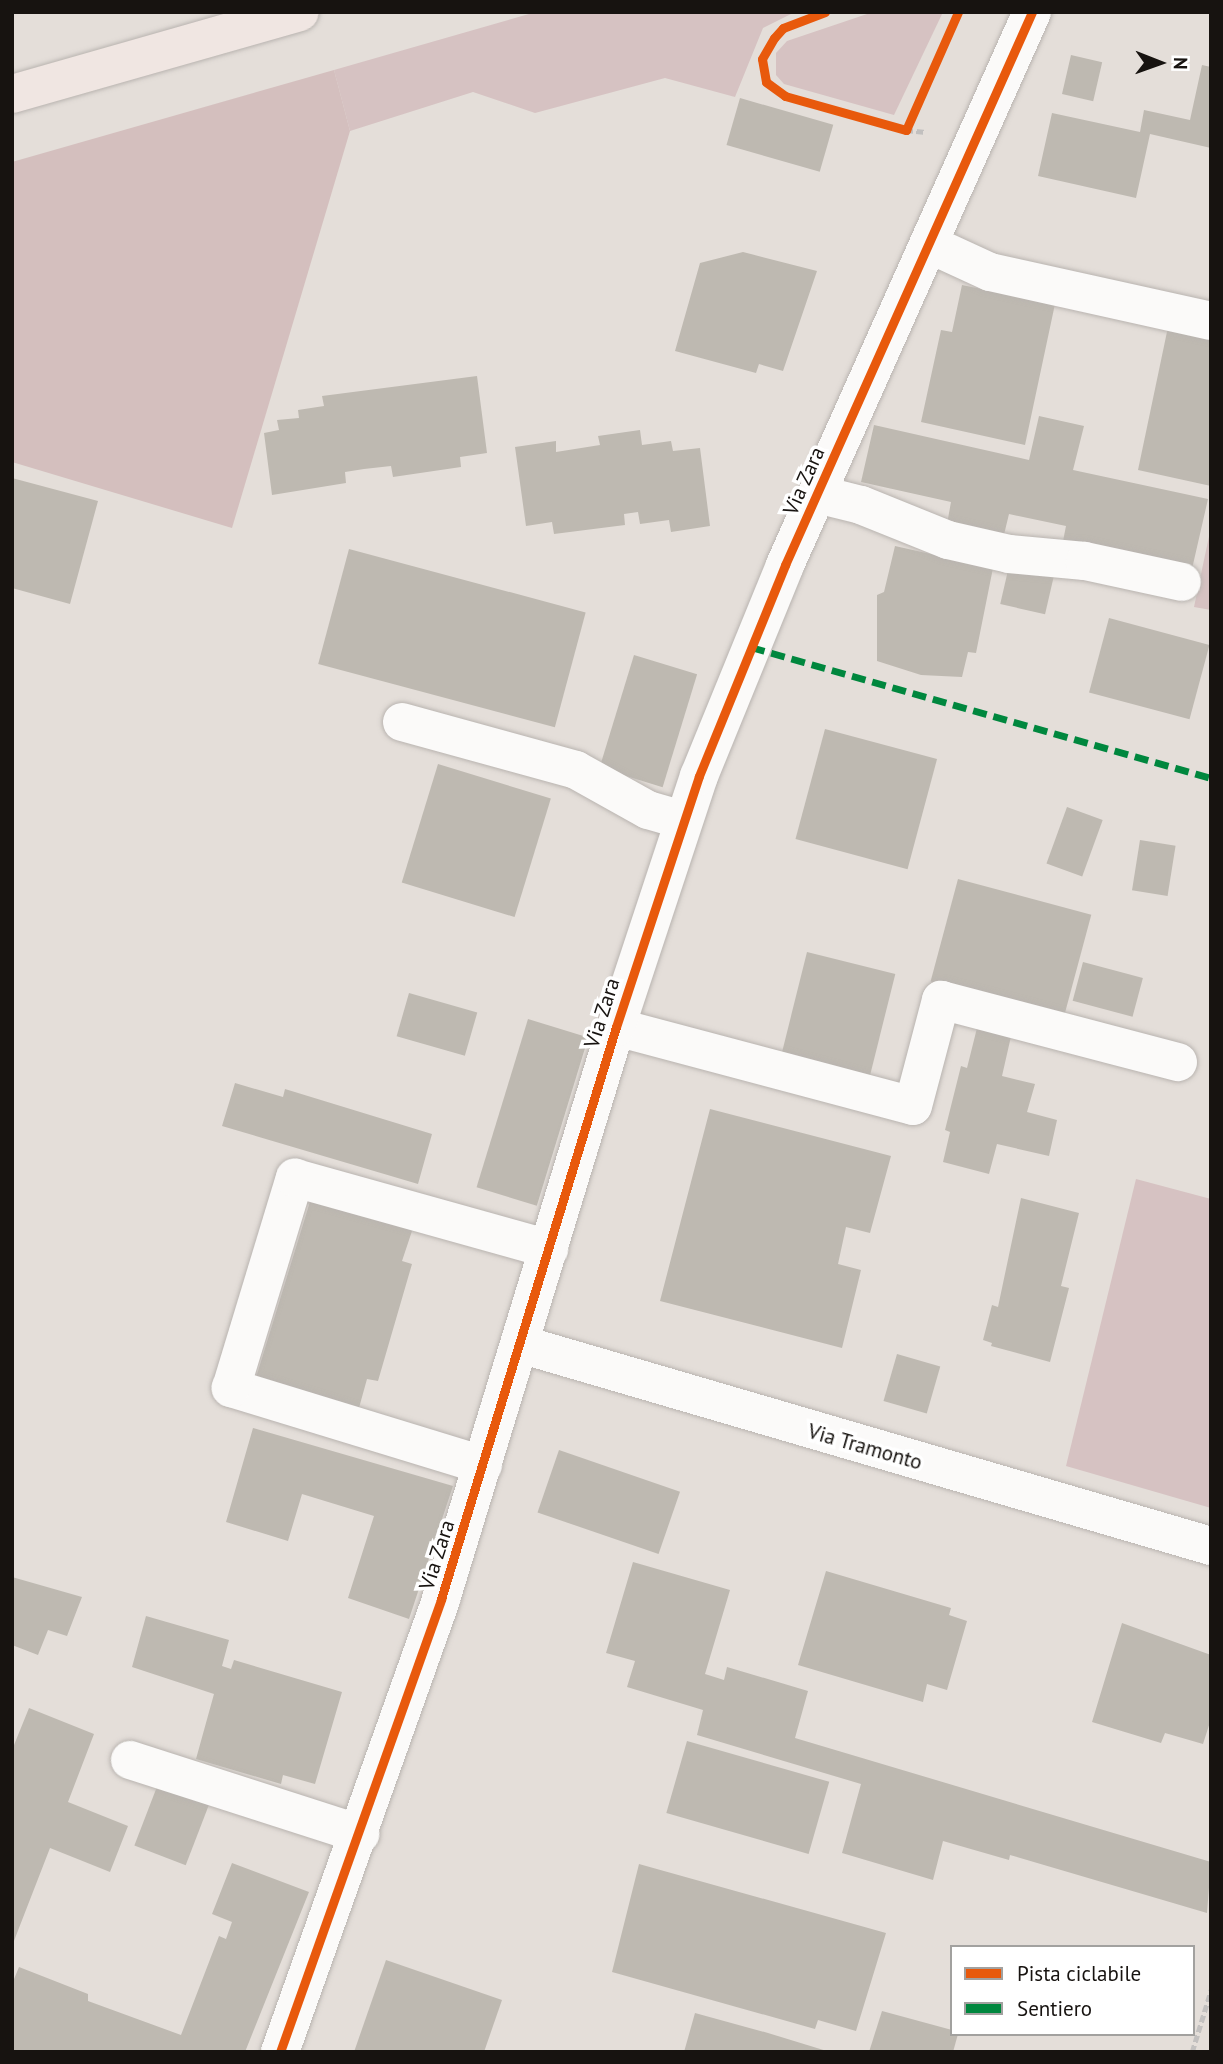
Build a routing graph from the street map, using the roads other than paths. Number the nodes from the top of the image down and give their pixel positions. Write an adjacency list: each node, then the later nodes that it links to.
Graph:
1 (300, 12): 3 (highway)
2 (1032, 12): 4 (street, Via Zara)
3 (12, 94)
4 (929, 244): 5 (street); 6 (street, Via Zara)
5 (1211, 321)
6 (817, 494): 7 (street); 9 (street, Via Zara)
7 (1182, 582)
8 (402, 722): 9 (street)
9 (684, 820): 10 (street, Via Zara)
10 (616, 1027): 11 (street); 12 (street, Via Zara)
11 (1178, 1062)
12 (548, 1250): 13 (street, Via Zara); 14 (street)
13 (520, 1345): 14 (street, Via Zara); 15 (street, Via Tramonto)
14 (483, 1465): 17 (street, Via Zara)
15 (1211, 1546)
16 (130, 1760): 17 (street)
17 (360, 1834): 18 (street, Via Zara)
18 (280, 2052)

